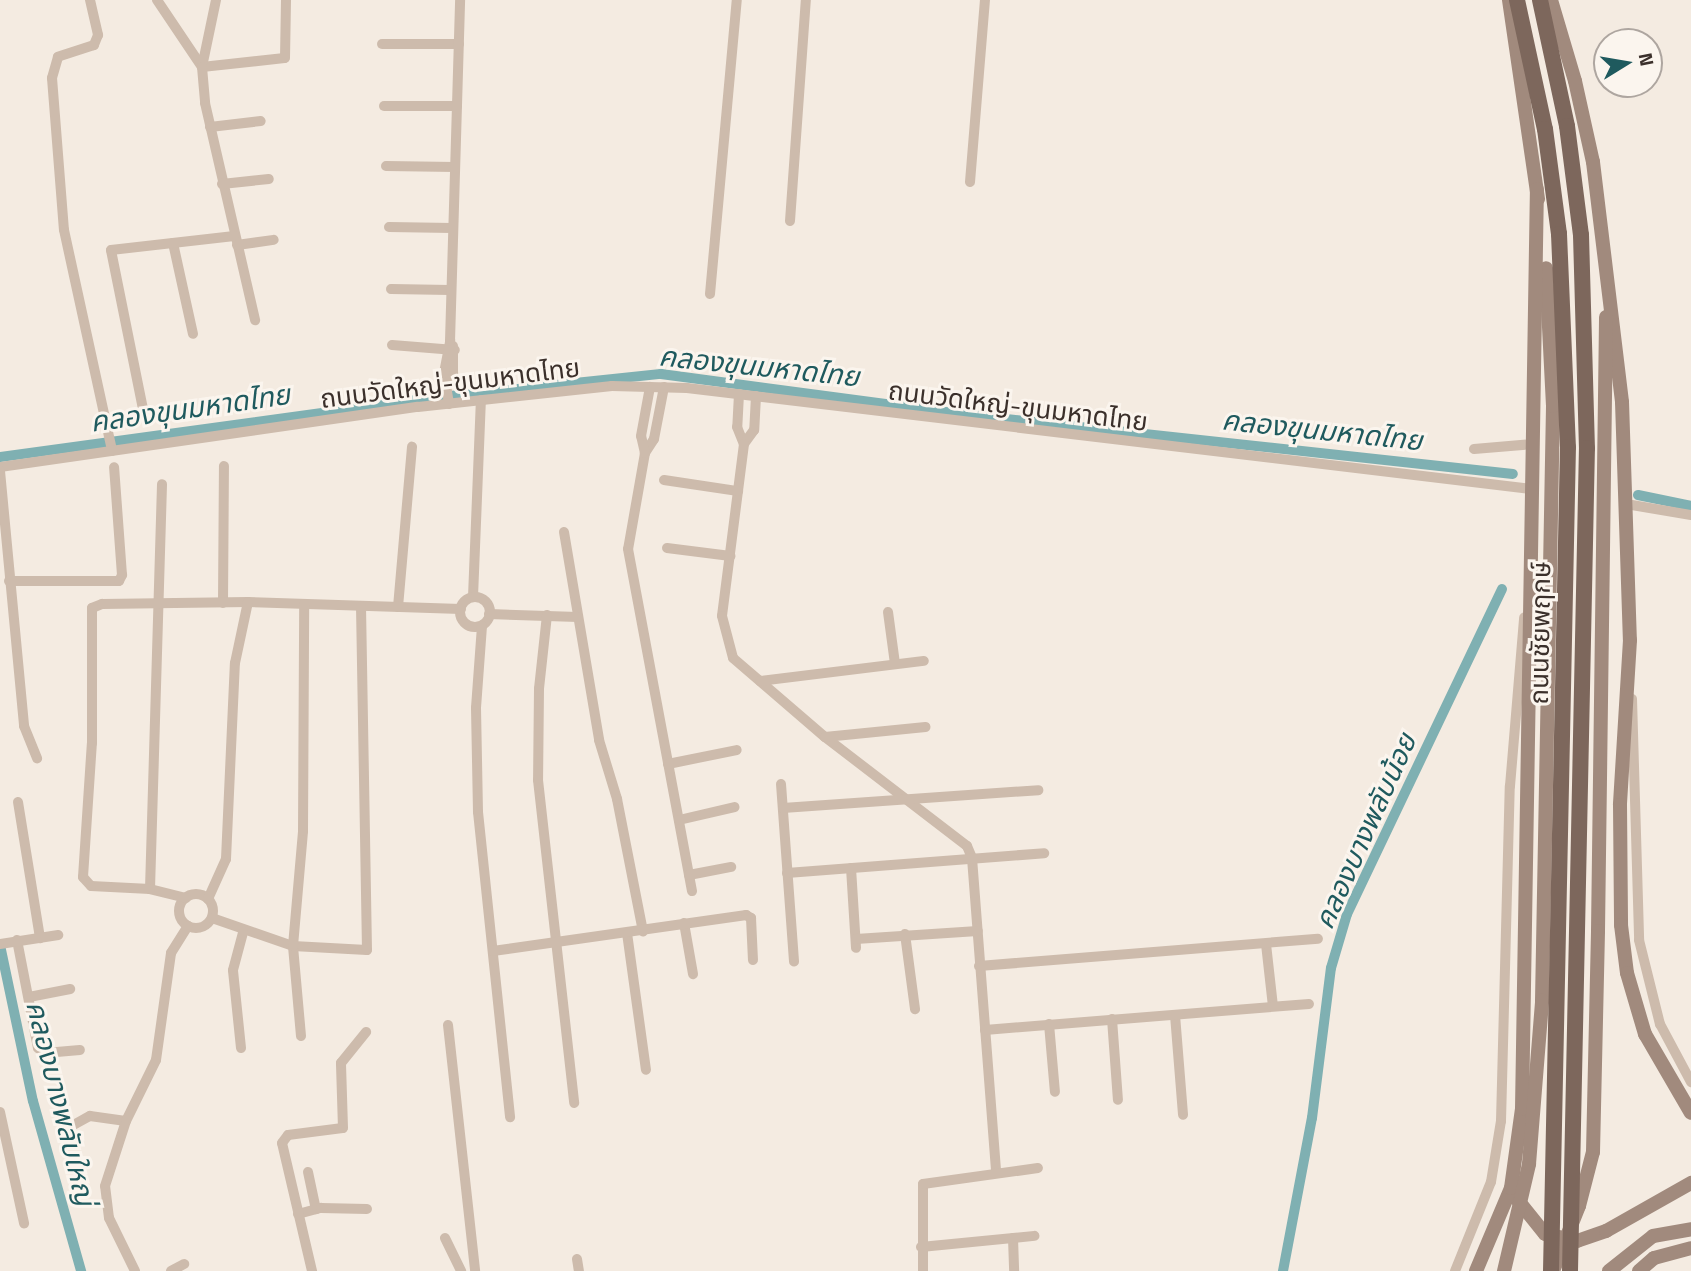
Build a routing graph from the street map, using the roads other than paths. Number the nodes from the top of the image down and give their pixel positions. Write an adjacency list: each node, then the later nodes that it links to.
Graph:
1 (90, 0): 50 (street)
2 (157, 0): 15 (street)
3 (216, 0): 15 (street)
4 (286, 0): 15 (street)
5 (460, 0): 14 (street)
6 (737, 0): 35 (street)
7 (806, 0): 26 (street)
8 (985, 0): 23 (street)
9 (1509, 0): 25 (main road)
10 (1517, 0): 180 (main road, ถนนชัยพฤกษ์, bridge)
11 (1540, 0): 181 (main road, ถนนชัยพฤกษ์, bridge)
12 (1551, 0): 29 (main road)
13 (382, 44): 14 (street)
14 (459, 44): 17 (street)
15 (202, 67): 19 (street)
16 (384, 106): 17 (street)
17 (457, 106): 21 (street)
18 (261, 121): 19 (street)
19 (210, 127): 24 (street)
20 (386, 166): 21 (street)
21 (454, 167): 28 (street)
22 (269, 179): 24 (street)
23 (970, 182)
24 (222, 184): 31 (street)
25 (1537, 189): 48 (main road); 179 (main road, bridge)
26 (790, 221)
27 (389, 227): 28 (street)
28 (452, 228): 34 (street)
29 (1602, 235): 60 (main road); 180 (main road, bridge)
30 (274, 240): 31 (street)
31 (235, 241): 32 (street); 36 (street)
32 (173, 243): 37 (street); 46 (street)
33 (391, 289): 34 (street)
34 (450, 290): 39 (street)
35 (710, 294)
36 (255, 320)
37 (193, 334)
38 (392, 345): 39 (street)
39 (450, 347): 45 (street)
40 (650, 387): 41 (street, ถนนวัดใหญ่-ขุนมหาดไทย); 44 (street, ถนนวัดใหญ่-ขุนมหาดไทย); 52 (street)
41 (664, 387): 42 (street, ถนนวัดใหญ่-ขุนมหาดไทย); 52 (street)
42 (739, 394): 43 (street, ถนนวัดใหญ่-ขุนมหาดไทย); 47 (street)
43 (756, 397): 47 (street); 58 (street, ถนนวัดใหญ่-ขุนมหาดไทย)
44 (481, 400): 45 (street, ถนนวัดใหญ่-ขุนมหาดไทย); 67 (street)
45 (449, 402): 50 (street, ถนนวัดใหญ่-ขุนมหาดไทย)
46 (143, 409)
47 (744, 444): 59 (street)
48 (1533, 444): 51 (street); 58 (main road)
49 (412, 447): 73 (street)
50 (111, 449): 55 (street, ถนนวัดใหญ่-ขุนมหาดไทย)
51 (1474, 449)
52 (645, 453): 88 (street)
53 (114, 467): 66 (street)
54 (224, 467): 70 (street)
55 (0, 469): 66 (street)
56 (664, 480): 59 (street)
57 (162, 484): 69 (street)
58 (1532, 489): 65 (main road)
59 (738, 491): 64 (street)
60 (1626, 504): 61 (street); 80 (main road)
61 (1691, 515)
62 (564, 532): 78 (street)
63 (667, 548): 64 (street)
64 (730, 556): 83 (street)
65 (1529, 579): 158 (main road); 177 (street)
66 (9, 581): 87 (street)
67 (473, 597): 74 (street); 76 (street)
68 (248, 602): 70 (street); 71 (street); 105 (street)
69 (161, 603): 70 (street); 102 (street); 102 (street)
70 (223, 603)
71 (304, 604): 72 (street); 121 (street)
72 (361, 606): 73 (street); 121 (street)
73 (398, 607): 74 (street)
74 (461, 609): 79 (street)
75 (888, 612): 82 (street)
76 (489, 614): 77 (street); 79 (street)
77 (547, 615): 78 (street); 118 (street)
78 (578, 617): 109 (street)
79 (482, 626): 122 (street)
80 (1630, 640): 142 (street); 147 (main road)
81 (924, 661): 82 (street)
82 (895, 664): 83 (street)
83 (760, 681): 85 (street)
84 (926, 727): 85 (street)
85 (825, 737): 91 (street)
86 (737, 750): 88 (street)
87 (37, 758)
88 (668, 764): 95 (street)
89 (781, 784): 94 (street)
90 (1038, 790): 91 (street)
91 (905, 800): 94 (street); 97 (street)
92 (18, 802): 115 (street)
93 (735, 807): 95 (street)
94 (783, 807): 100 (street)
95 (679, 820): 101 (street)
96 (1044, 853): 97 (street)
97 (972, 858): 99 (street); 110 (street)
98 (731, 867): 101 (street)
99 (851, 868): 100 (street); 113 (street)
100 (787, 873): 124 (street)
101 (689, 875): 103 (street)
102 (150, 889): 104 (street)
103 (692, 891)
104 (186, 898): 105 (street); 108 (street)
105 (208, 899): 106 (street)
106 (212, 918): 108 (street); 111 (street)
107 (684, 923): 109 (street); 123 (street); 126 (street)
108 (188, 926): 150 (street)
109 (643, 931): 112 (street)
110 (978, 931): 113 (street); 125 (street)
111 (243, 932): 121 (street); 139 (street)
112 (627, 933): 118 (street); 141 (street)
113 (905, 934): 131 (street)
114 (58, 935): 115 (street)
115 (40, 938): 117 (street)
116 (1318, 939): 120 (street)
117 (17, 940): 119 (street); 128 (street)
118 (555, 943): 122 (street); 145 (street)
119 (0, 944)
120 (1266, 944): 125 (street); 130 (street)
121 (293, 946): 138 (street)
122 (493, 951): 149 (street)
123 (753, 960)
124 (794, 962)
125 (979, 966): 136 (street)
126 (693, 974)
127 (70, 989): 128 (street)
128 (29, 997): 140 (street)
129 (1309, 1004): 130 (street)
130 (1273, 1006): 132 (street)
131 (915, 1009)
132 (1175, 1015): 133 (street); 148 (street)
133 (1112, 1019): 134 (street); 144 (street)
134 (1049, 1024): 136 (street); 143 (street)
135 (448, 1025): 174 (street)
136 (985, 1030): 156 (street)
137 (366, 1031): 161 (street)
138 (301, 1035)
139 (241, 1048)
140 (80, 1049)
141 (646, 1070)
142 (1691, 1082)
143 (1055, 1092)
144 (1118, 1100)
145 (574, 1103)
146 (0, 1112): 153 (street)
147 (1691, 1113)
148 (1183, 1115)
149 (510, 1117)
150 (126, 1121): 151 (street); 170 (street)
151 (68, 1128)
152 (0, 1166): 153 (street)
153 (13, 1167): 162 (street)
154 (1038, 1168): 156 (street)
155 (308, 1172): 159 (street)
156 (996, 1173): 167 (street)
157 (1691, 1183): 158 (main road)
158 (1511, 1188): 178 (main road)
159 (316, 1209): 160 (street); 161 (street)
160 (367, 1209)
161 (298, 1214): 172 (street)
162 (24, 1223)
163 (1691, 1228): 182 (main road)
164 (1034, 1236): 166 (street)
165 (446, 1238): 173 (street)
166 (1013, 1238): 167 (street); 176 (street)
167 (921, 1247): 175 (street)
168 (1691, 1248): 183 (main road)
169 (184, 1264): 171 (street)
170 (135, 1271)
171 (171, 1271)
172 (312, 1271)
173 (461, 1271)
174 (475, 1271)
175 (923, 1271)
176 (1014, 1271)
177 (1455, 1271)
178 (1476, 1271)
179 (1504, 1271)
180 (1552, 1271)
181 (1570, 1271)
182 (1609, 1271)
183 (1639, 1271)

